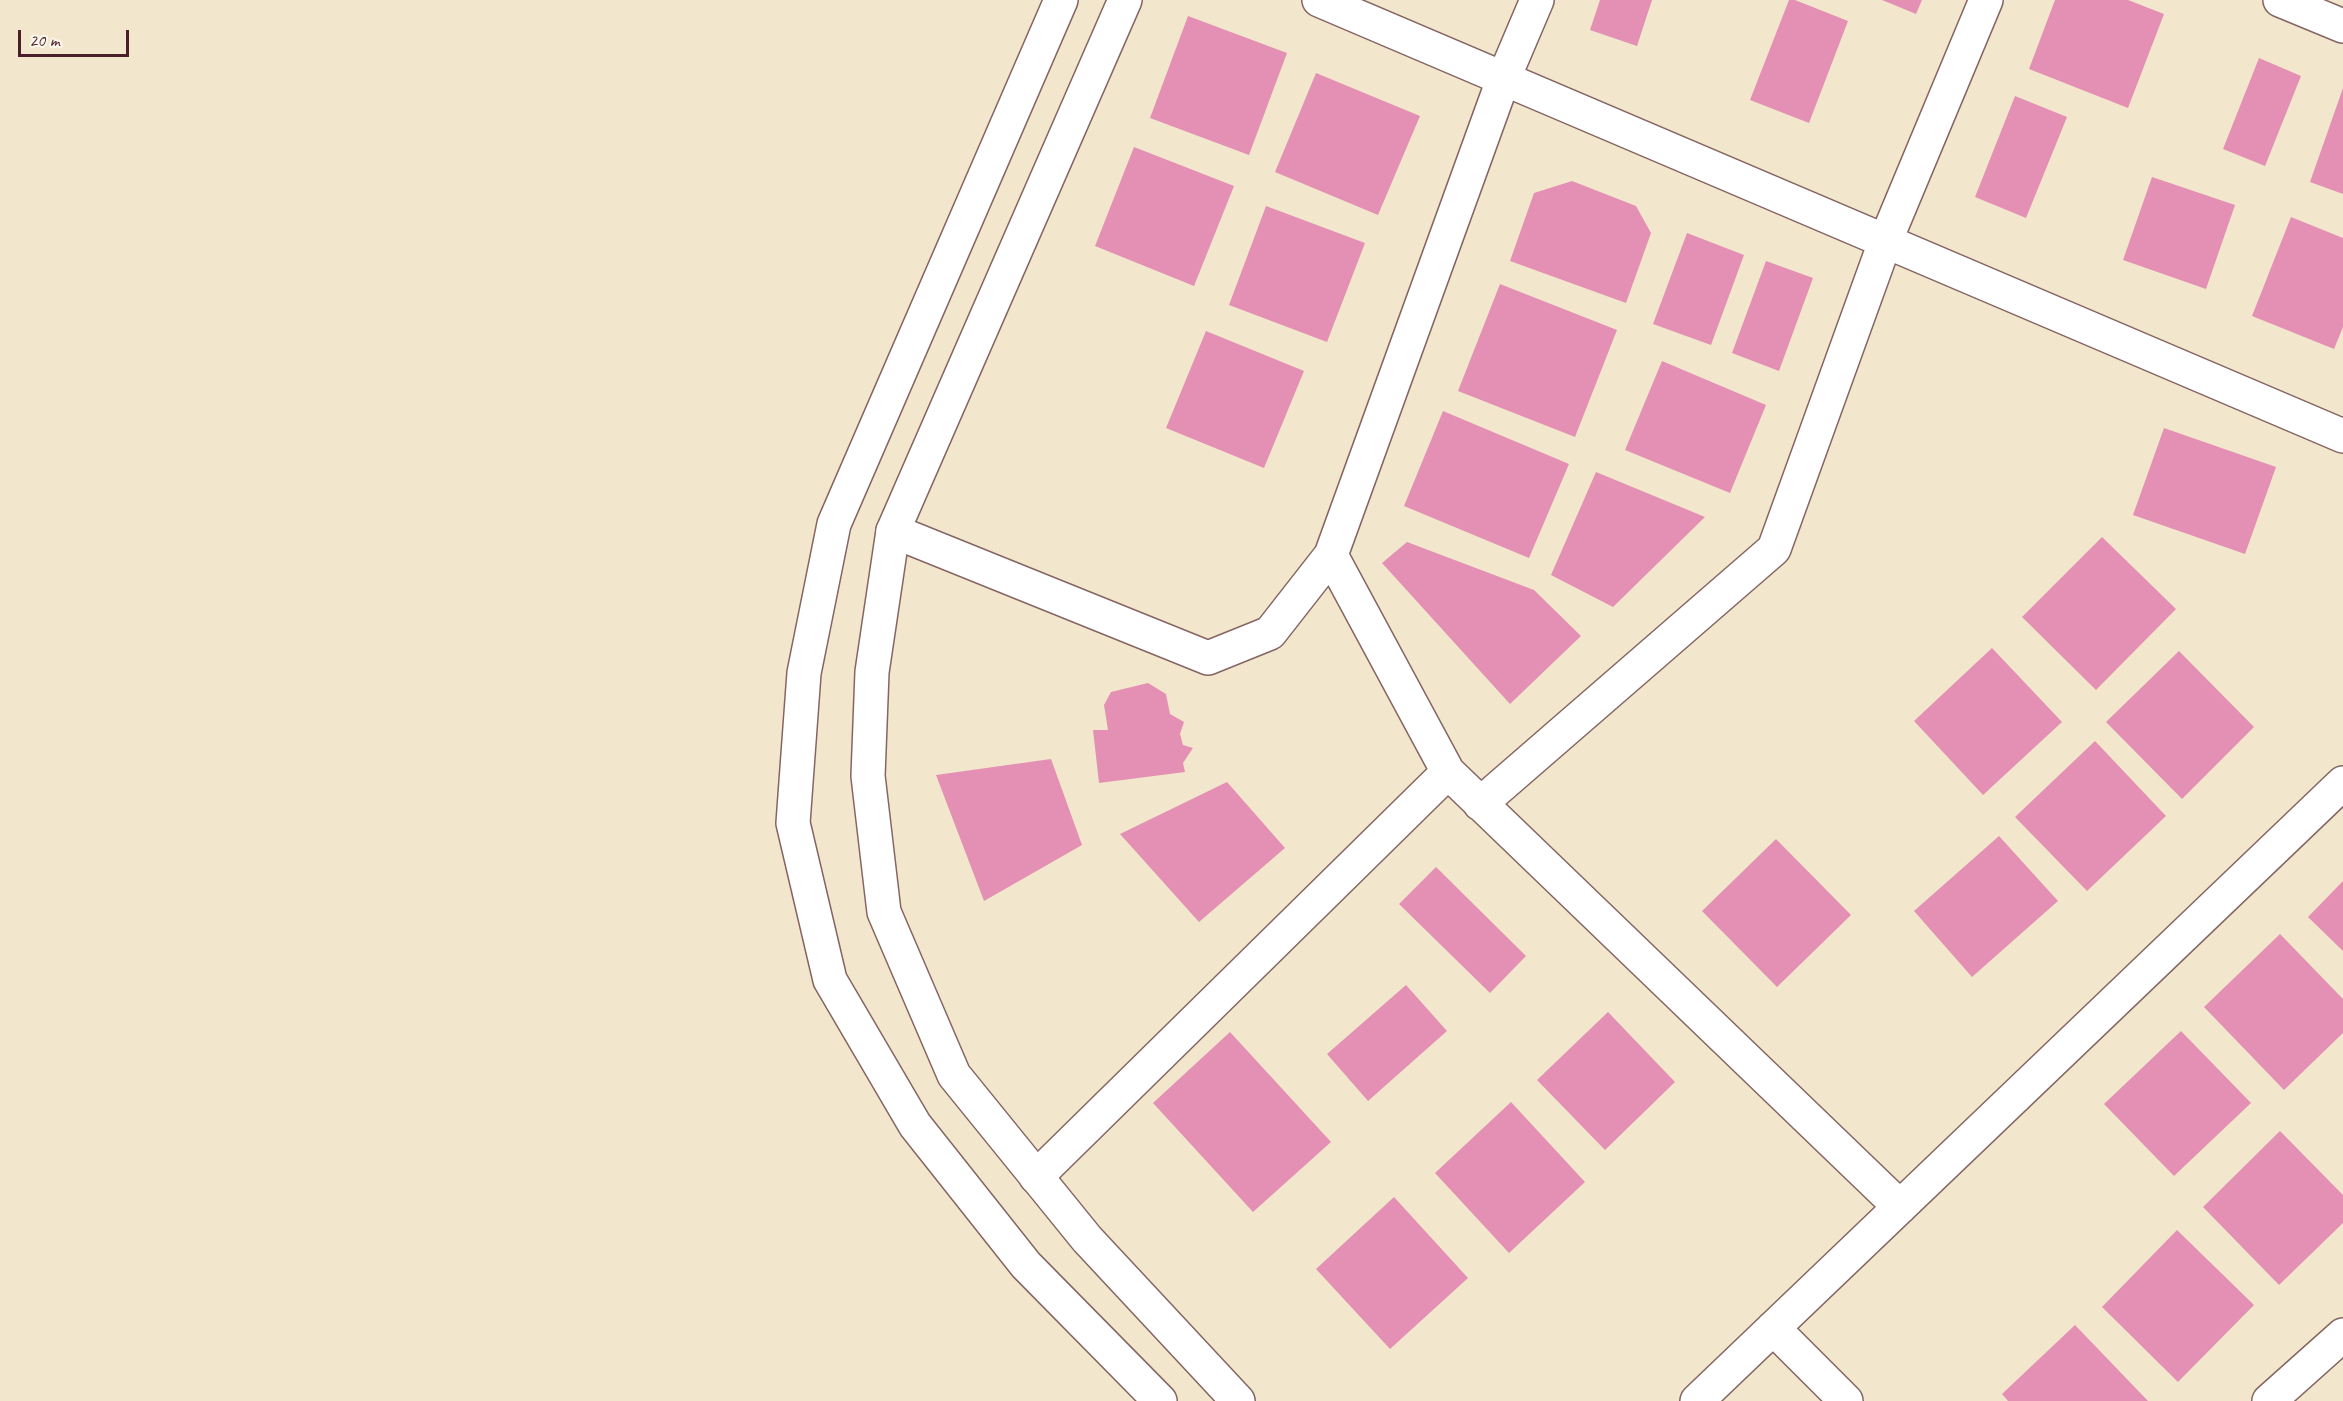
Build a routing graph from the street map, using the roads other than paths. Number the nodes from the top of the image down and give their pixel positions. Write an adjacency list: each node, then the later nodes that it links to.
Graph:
1 (1061, 0): 20 (street)
2 (1125, 0): 11 (street)
3 (1318, 0): 8 (street)
4 (1537, 0): 8 (street)
5 (1986, 0): 9 (street)
6 (2280, 0): 7 (street)
7 (2343, 26)
8 (1503, 80): 9 (street); 12 (street)
9 (1885, 242): 10 (street); 15 (street)
10 (2343, 436)
11 (893, 531): 12 (street); 16 (street)
12 (1331, 555): 13 (street)
13 (1448, 772): 15 (street); 16 (street)
14 (2343, 783): 17 (street)
15 (1480, 804): 17 (street)
16 (1036, 1177): 21 (street)
17 (1900, 1207): 18 (street)
18 (1773, 1328): 22 (street); 23 (street)
19 (2343, 1335): 24 (street)
20 (1160, 1401)
21 (1238, 1401)
22 (1697, 1401)
23 (1846, 1401)
24 (2269, 1401)

